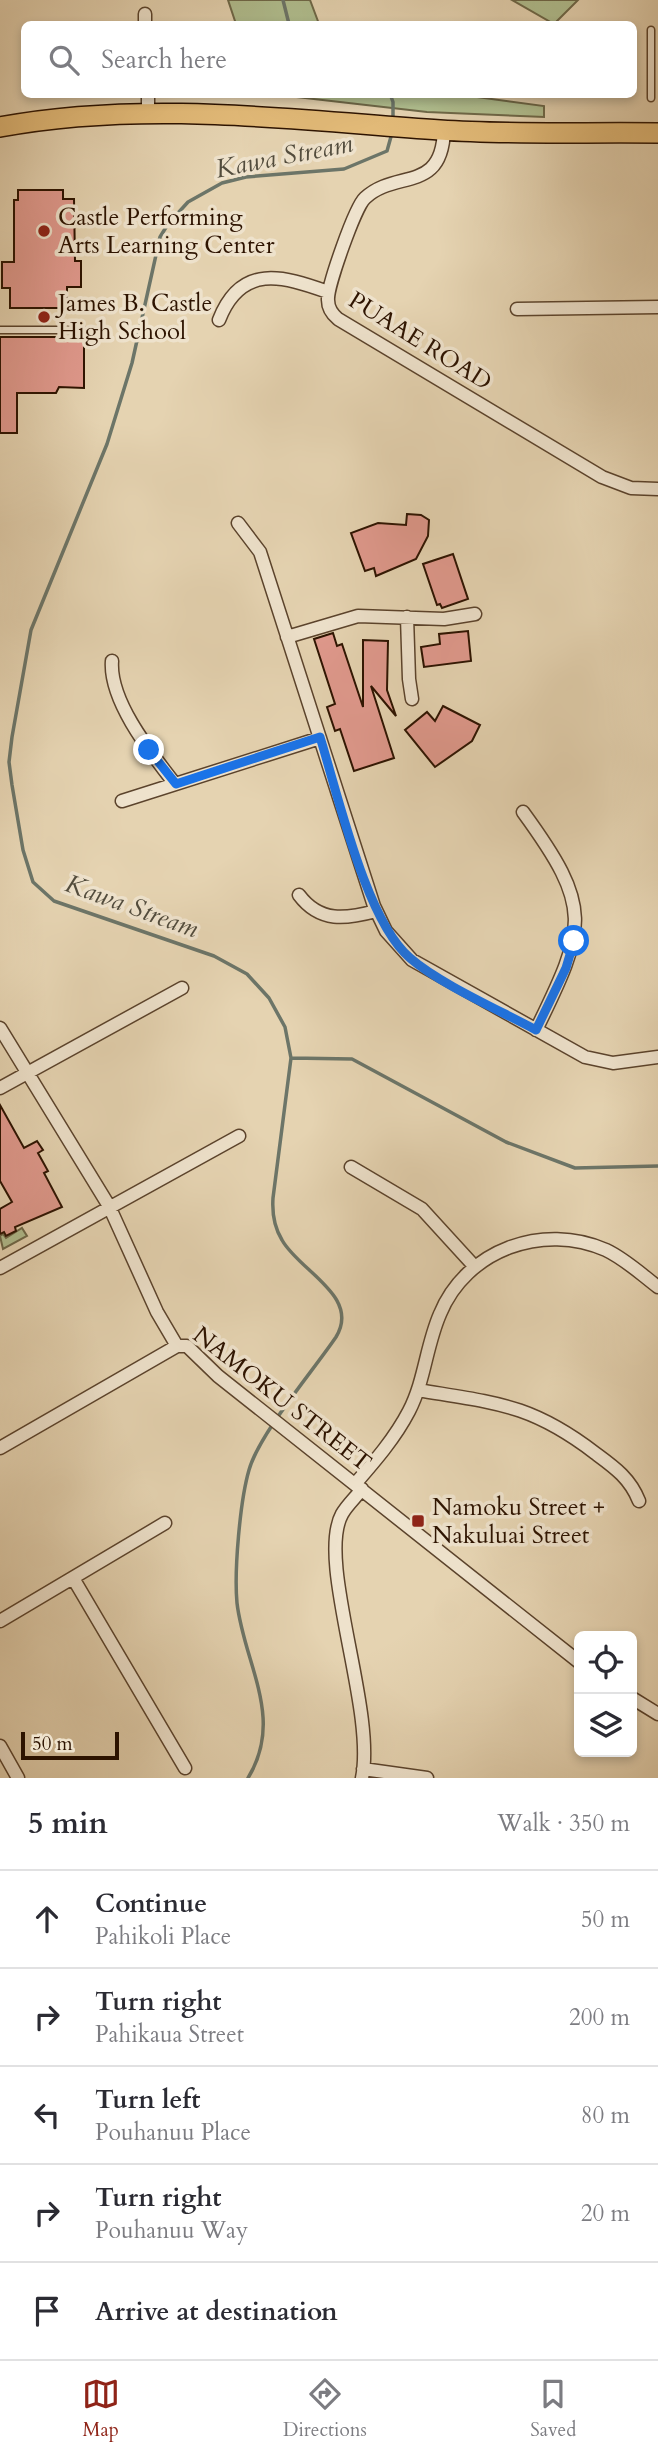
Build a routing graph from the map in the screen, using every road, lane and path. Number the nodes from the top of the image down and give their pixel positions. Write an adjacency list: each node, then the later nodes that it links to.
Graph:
1 (651, 30): 2 (lane)
2 (654, 64): 3 (lane)
3 (650, 98)
4 (148, 104): 5 (main road); 6 (main road)
5 (0, 127)
6 (444, 130): 7 (main road); 9 (street, PUAAE ROAD)
7 (650, 133): 8 (main road)
8 (658, 143)
9 (328, 292): 12 (street); 15 (street, PUAAE ROAD)
10 (658, 307): 11 (street)
11 (517, 309)
12 (219, 320)
13 (0, 330): 14 (lane)
14 (83, 330)
15 (658, 489)
16 (238, 523): 19 (street)
17 (475, 614): 18 (street)
18 (407, 617): 19 (street); 21 (street)
19 (287, 637): 22 (street)
20 (112, 661): 23 (street)
21 (412, 699)
22 (320, 737): 23 (street); 27 (street)
23 (176, 784): 24 (street)
24 (122, 801)
25 (523, 812): 30 (street)
26 (299, 895): 27 (street)
27 (376, 911): 30 (street)
28 (182, 988): 32 (street)
29 (0, 1028): 32 (street, NAMOKU STREET)
30 (536, 1030): 31 (street)
31 (658, 1057)
32 (27, 1073): 33 (street); 36 (street, NAMOKU STREET)
33 (0, 1088)
34 (239, 1136): 36 (street)
35 (351, 1167): 37 (street)
36 (109, 1206): 38 (street); 40 (street, NAMOKU STREET)
37 (475, 1267): 39 (street); 41 (street)
38 (0, 1268)
39 (658, 1287)
40 (177, 1346): 42 (street); 43 (street, NAMOKU STREET)
41 (418, 1390): 43 (street); 44 (street)
42 (0, 1448)
43 (359, 1487): 48 (street, NAMOKU STREET); 53 (street)
44 (639, 1501)
45 (164, 1524): 46 (street)
46 (73, 1578): 47 (street); 52 (street)
47 (0, 1621)
48 (574, 1658)
49 (637, 1701): 50 (street)
50 (658, 1714)
51 (0, 1746): 54 (street)
52 (185, 1768)
53 (363, 1774): 55 (street)
54 (18, 1778)
55 (427, 1778)

